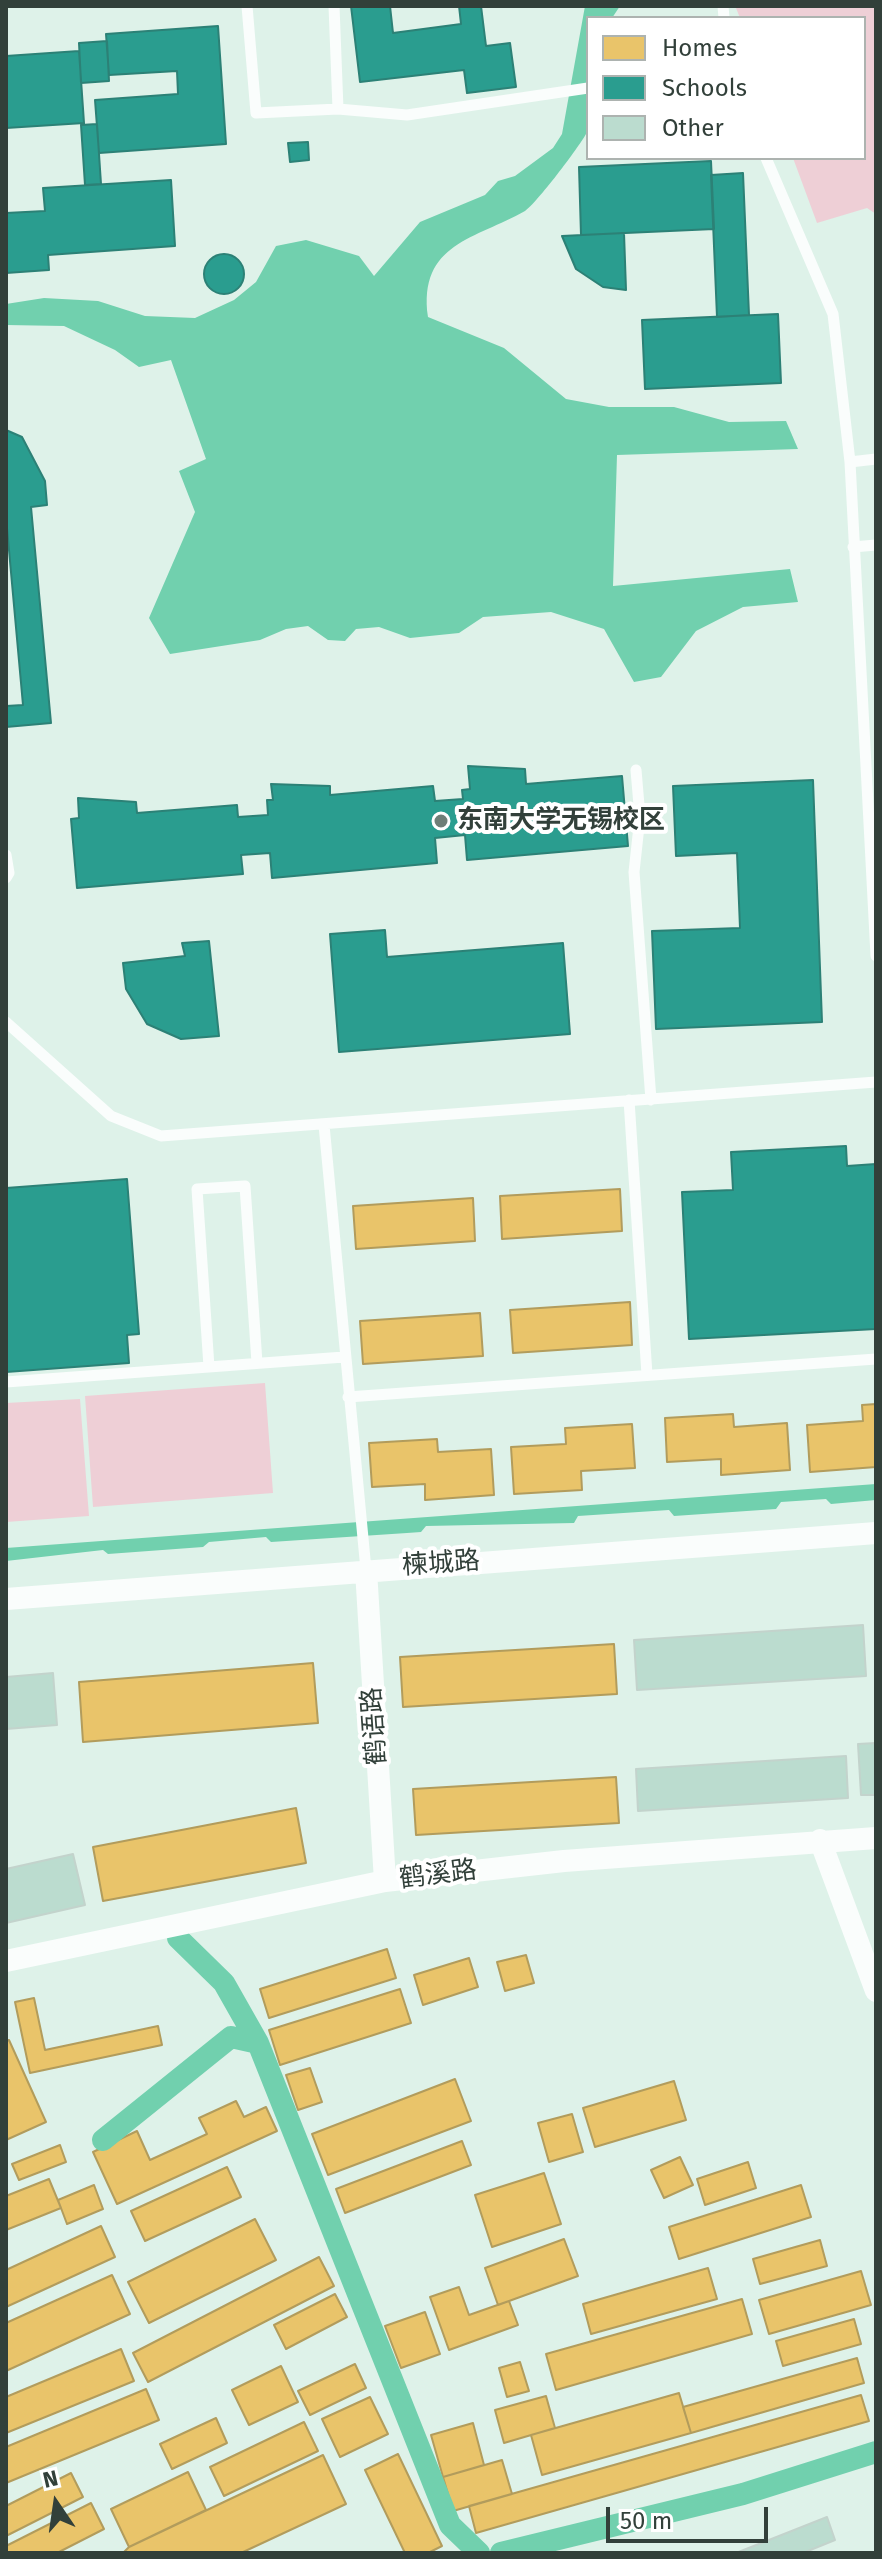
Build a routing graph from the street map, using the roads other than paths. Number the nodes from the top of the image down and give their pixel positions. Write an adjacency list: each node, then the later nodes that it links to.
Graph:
1 (247, 6): 4 (lane)
2 (334, 6): 4 (lane)
3 (586, 88): 4 (lane)
4 (338, 109)
5 (767, 160): 7 (lane)
6 (876, 459): 7 (lane)
7 (850, 462): 9 (lane)
8 (876, 545): 9 (lane)
9 (853, 547): 13 (lane)
10 (636, 770): 18 (lane)
11 (6, 855): 12 (lane)
12 (6, 878)
13 (874, 894): 14 (lane)
14 (876, 956)
15 (6, 1022): 19 (lane)
16 (876, 1082): 18 (lane)
17 (629, 1100): 18 (lane); 19 (lane); 24 (lane)
18 (651, 1100)
19 (324, 1125): 20 (lane)
20 (344, 1357): 22 (lane); 26 (lane)
21 (876, 1359): 24 (lane)
22 (257, 1363): 23 (lane); 23 (lane)
23 (209, 1367): 25 (lane)
24 (647, 1375): 26 (lane)
25 (6, 1382)
26 (348, 1397): 28 (lane)
27 (876, 1533): 28 (street, 楝城路)
28 (366, 1570): 29 (street, 楝城路); 32 (street, 鹤语路)
29 (6, 1599)
30 (876, 1838): 31 (street, 鹤溪路)
31 (820, 1840): 32 (street, 鹤溪路); 34 (street)
32 (385, 1881): 33 (street, 鹤溪路)
33 (6, 1961)
34 (876, 1991)

